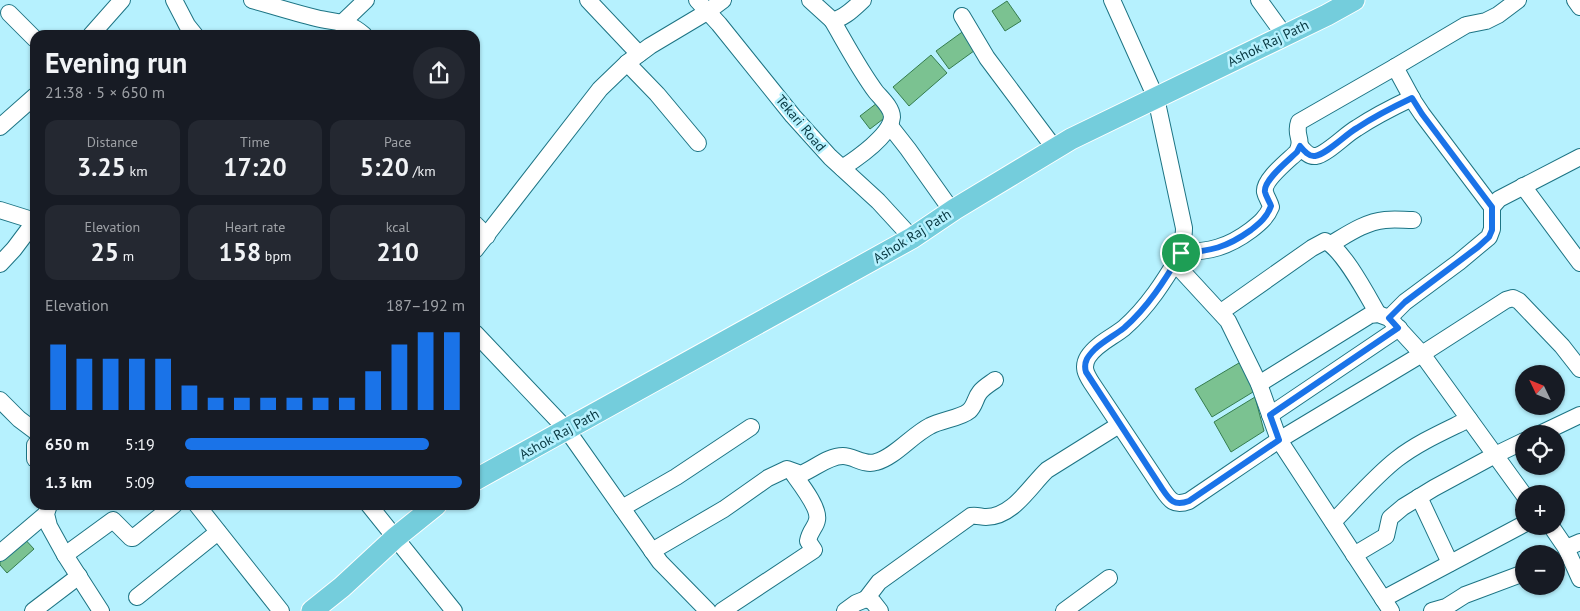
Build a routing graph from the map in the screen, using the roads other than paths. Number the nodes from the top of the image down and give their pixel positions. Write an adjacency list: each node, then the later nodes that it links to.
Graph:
1 (122, 0): 20 (street)
2 (252, 0): 19 (street)
3 (366, 0): 19 (street)
4 (588, 0): 25 (street)
5 (723, 0): 14 (street)
6 (810, 0): 18 (street)
7 (864, 0): 18 (street)
8 (1112, 0): 27 (street)
9 (1260, 0): 24 (street)
10 (1354, 0): 24 (main road, Ashok Raj Path)
11 (1518, 0): 26 (street)
12 (1574, 0): 15 (street)
13 (179, 2): 21 (street)
14 (702, 6): 25 (street); 36 (street, Tekari Road)
15 (1580, 7)
16 (9, 12): 23 (street)
17 (962, 16): 34 (street)
18 (832, 20): 30 (street)
19 (343, 22): 22 (street)
20 (95, 30)
21 (191, 30)
22 (357, 30)
23 (30, 34)
24 (1285, 36): 27 (main road, Ashok Raj Path)
25 (633, 58): 32 (street); 44 (street)
26 (1395, 67): 28 (street); 33 (street)
27 (1156, 98): 34 (main road, Ashok Raj Path); 47 (street)
28 (1412, 98): 33 (street); 38 (street)
29 (30, 100): 31 (street)
30 (890, 126): 36 (street); 40 (street)
31 (0, 127)
32 (698, 143)
33 (1300, 146): 47 (street)
34 (1055, 149): 40 (main road, Ashok Raj Path)
35 (1580, 158): 37 (street)
36 (842, 168): 45 (street, Tekari Road)
37 (1523, 186): 38 (street); 48 (street)
38 (1492, 207): 51 (street)
39 (0, 210): 41 (street)
40 (952, 211): 45 (main road, Ashok Raj Path)
41 (30, 219)
42 (1413, 220): 46 (street)
43 (30, 228): 49 (street)
44 (481, 230)
45 (912, 238): 65 (main road, Ashok Raj Path)
46 (1331, 244): 50 (street); 51 (street)
47 (1181, 253): 50 (street); 61 (street)
48 (1580, 263)
49 (0, 264)
50 (1222, 312): 56 (street)
51 (1389, 320): 53 (street); 56 (street); 58 (street)
52 (480, 338): 65 (street)
53 (1422, 354): 54 (street); 60 (street); 66 (street)
54 (1580, 369)
55 (995, 380): 69 (street)
56 (1260, 384): 58 (street)
57 (0, 400): 63 (street)
58 (1270, 415): 66 (street)
59 (1580, 415): 62 (street)
60 (1469, 419): 68 (street); 79 (street)
61 (1119, 425): 66 (street); 95 (street)
62 (1559, 425)
63 (30, 427)
64 (751, 427): 73 (street)
65 (567, 430): 70 (main road, Ashok Raj Path); 73 (street)
66 (1279, 440): 79 (street)
67 (1515, 445): 68 (street)
68 (1494, 455): 71 (street); 72 (street)
69 (792, 472): 84 (street); 103 (street)
70 (480, 477)
71 (1516, 485)
72 (1419, 497): 87 (street); 89 (street)
73 (622, 508): 84 (street)
74 (47, 510): 86 (street); 88 (street)
75 (168, 510): 88 (street)
76 (201, 510): 81 (street)
77 (373, 510): 83 (street)
78 (430, 510): 83 (main road)
79 (1333, 522): 87 (street)
80 (1515, 529): 89 (street)
81 (218, 532): 94 (street); 100 (street)
82 (1557, 535): 85 (street)
83 (394, 538): 97 (main road); 101 (street)
84 (652, 551): 102 (street)
85 (1568, 551): 93 (street)
86 (0, 553)
87 (1354, 554): 96 (street)
88 (66, 555): 90 (street)
89 (1450, 563): 96 (street)
90 (79, 576): 98 (street); 99 (street)
91 (1515, 576): 107 (street)
92 (1110, 578): 106 (street)
93 (1580, 579)
94 (137, 597)
95 (866, 599): 104 (street); 105 (street)
96 (1384, 606)
97 (314, 610)
98 (33, 611)
99 (101, 611)
100 (281, 611)
101 (454, 611)
102 (708, 611)
103 (722, 611)
104 (845, 611)
105 (880, 611)
106 (1064, 611)
107 (1432, 611)

